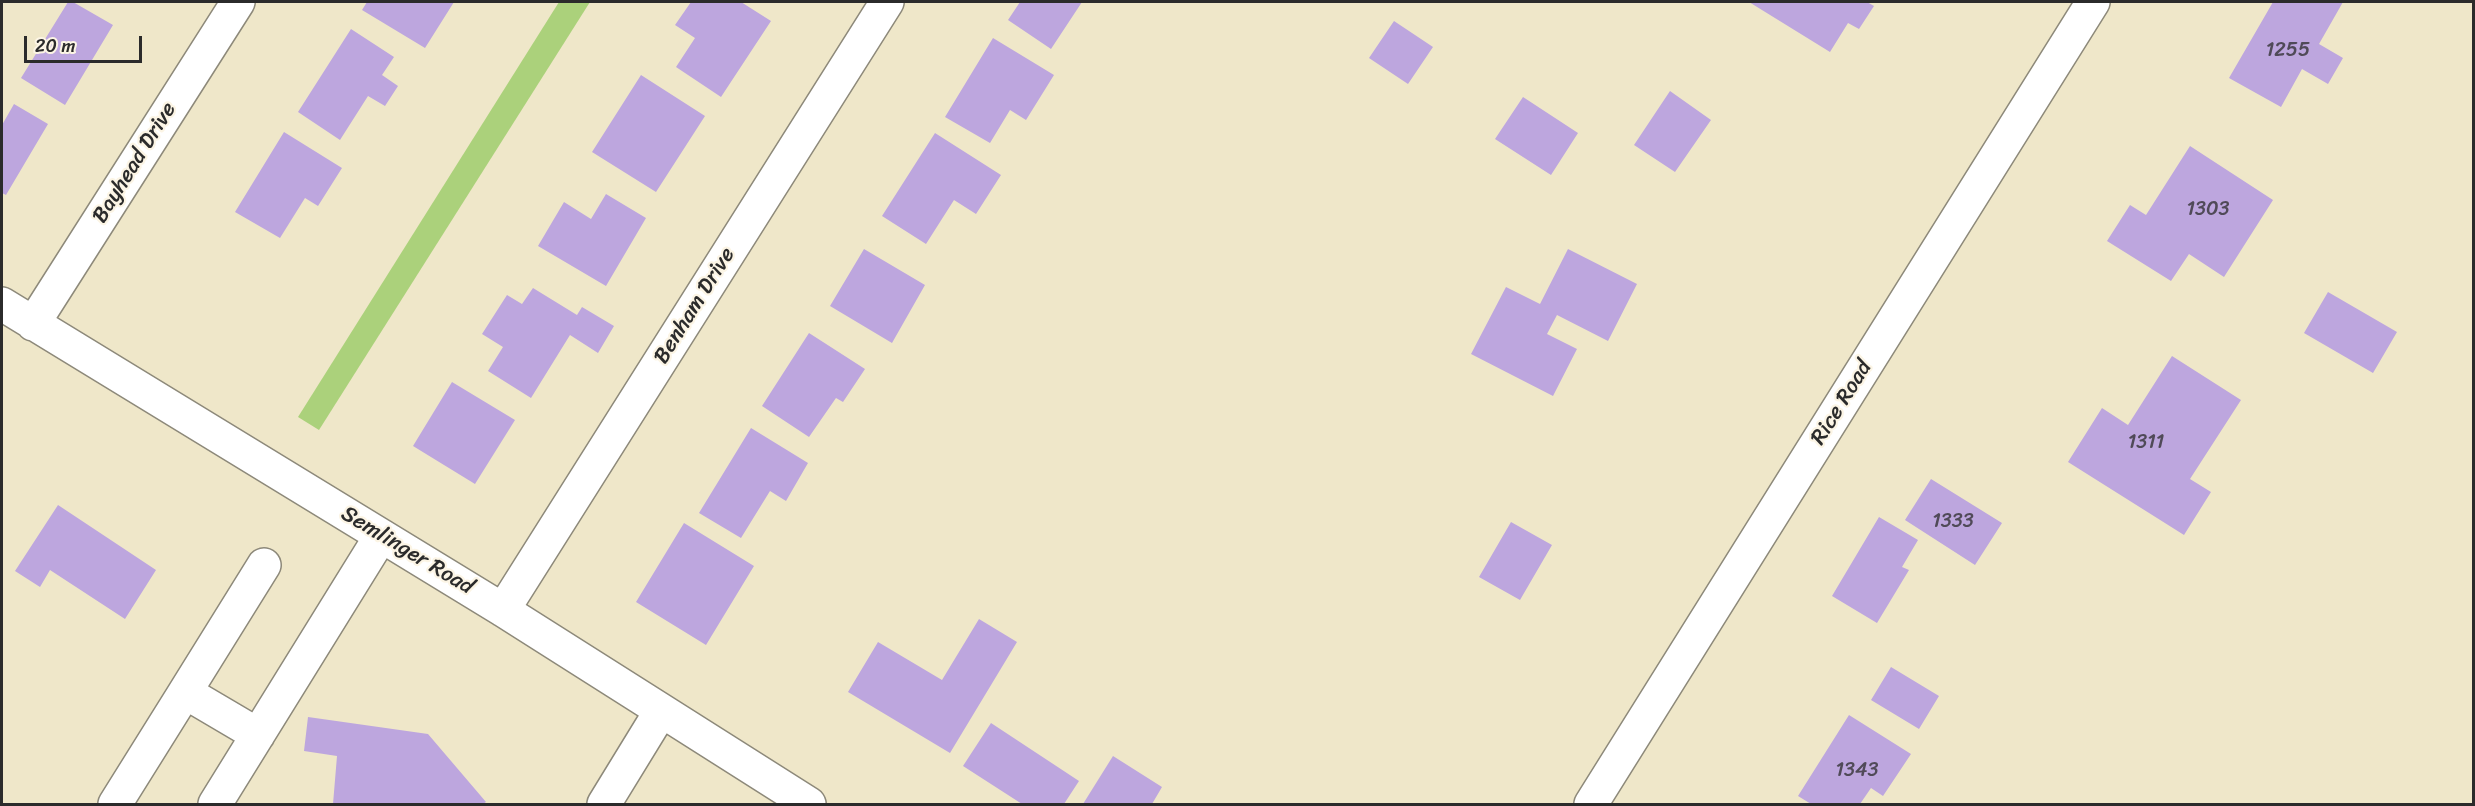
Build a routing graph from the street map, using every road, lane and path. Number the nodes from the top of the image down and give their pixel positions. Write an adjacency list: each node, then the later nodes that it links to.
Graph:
1 (238, 2): 5 (street, Bayhead Drive)
2 (887, 2): 8 (street, Benham Drive)
3 (2092, 2): 16 (street, Rice Road)
4 (2, 304): 5 (street, Semlinger Road)
5 (33, 324): 6 (street, Semlinger Road)
6 (381, 536): 8 (street, Semlinger Road); 11 (street)
7 (264, 565): 9 (street)
8 (503, 610): 10 (street, Semlinger Road)
9 (184, 692): 11 (street); 13 (street)
10 (661, 711): 12 (street, Semlinger Road); 15 (street)
11 (258, 735): 14 (street)
12 (793, 800)
13 (115, 804)
14 (215, 804)
15 (604, 804)
16 (1591, 804)

